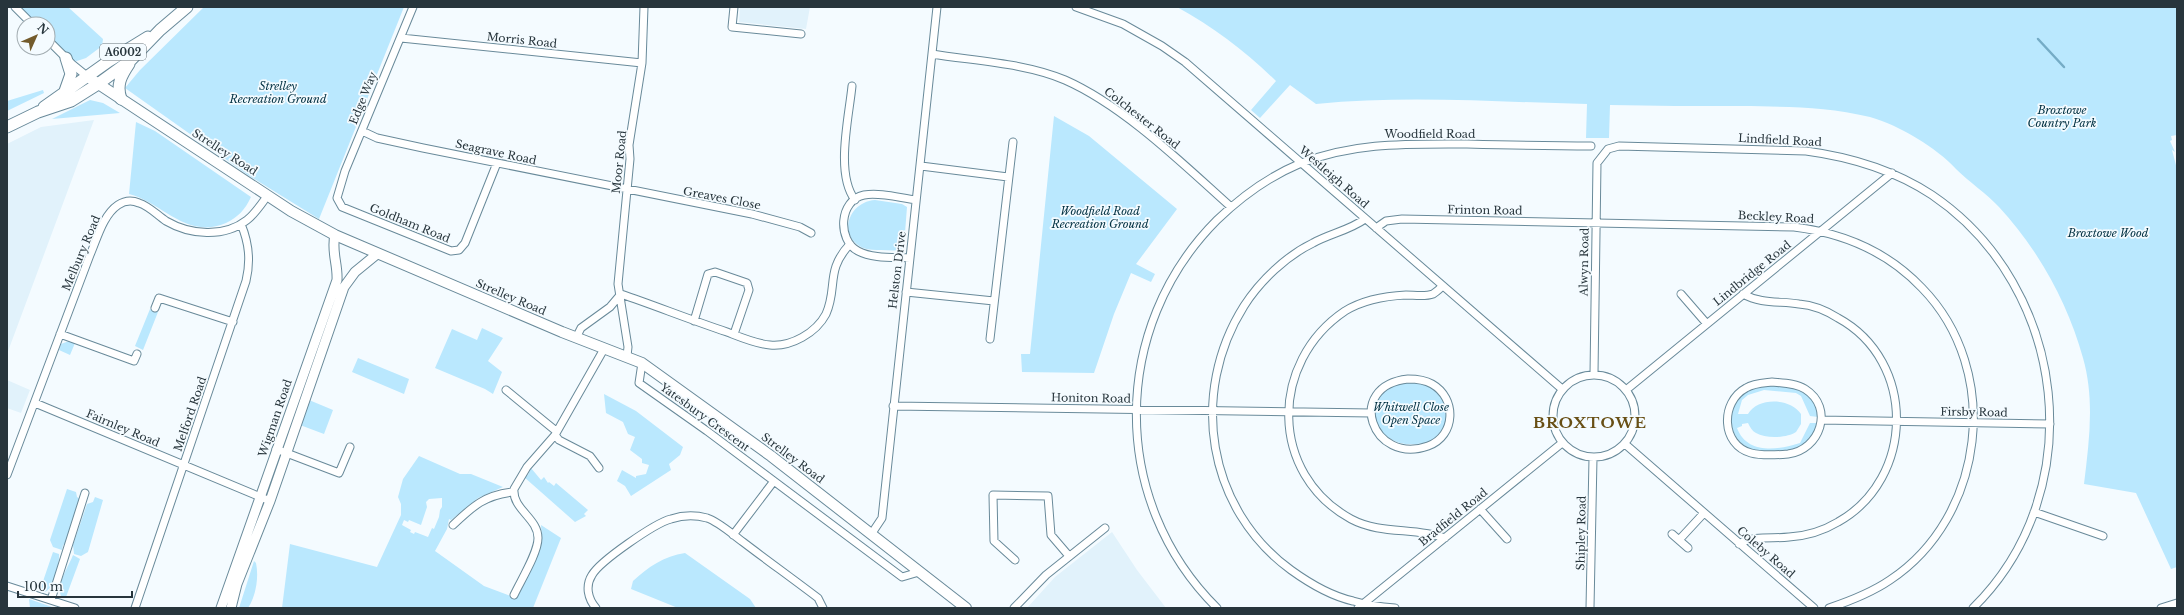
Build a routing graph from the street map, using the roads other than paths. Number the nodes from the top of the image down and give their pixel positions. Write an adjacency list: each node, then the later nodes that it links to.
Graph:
1 (15, 7): 8 (street)
2 (187, 7): 9 (main road, A6002)
3 (413, 7): 11 (street, Edge Way)
4 (644, 7): 16 (street, Moor Road)
5 (734, 7): 10 (street)
6 (937, 7): 13 (street, Helston Drive)
7 (1076, 7): 29 (street, Westleigh Road)
8 (24, 16)
9 (160, 30): 15 (main road, A6002); 17 (main road, A6002)
10 (801, 34)
11 (401, 38): 16 (street, Morris Road); 24 (street, Edge Way)
12 (56, 48): 14 (street, Strelley Road)
13 (932, 54): 30 (street, Helston Drive); 38 (street, Colchester Road)
14 (66, 58): 17 (street, Strelley Road); 20 (main road)
15 (131, 60): 18 (main road, A6002); 21 (main road, A6002)
16 (642, 63): 33 (street, Moor Road)
17 (88, 77): 18 (main road, Strelley Road); 20 (main road, A6002)
18 (98, 84): 21 (main road, Strelley Road); 22 (main road, A6002)
19 (852, 86): 36 (street)
20 (65, 91): 22 (main road, A6002)
21 (121, 98): 34 (main road, Strelley Road)
22 (38, 112): 23 (main road, A6002)
23 (7, 127)
24 (362, 131): 28 (street, Seagrave Road); 35 (street, Edge Way)
25 (1013, 142): 32 (street)
26 (1591, 146): 29 (street, Woodfield Road)
27 (1604, 152): 31 (street, Lindfield Road); 40 (street, Alwyn Road)
28 (497, 163): 33 (street, Seagrave Road); 35 (street, Goldham Road)
29 (1300, 163): 38 (street, Woodfield Road); 39 (street, Westleigh Road)
30 (920, 166): 32 (street); 37 (street, Helston Drive)
31 (1892, 173): 43 (street, Lindbridge Road); 80 (street, Lindfield Road)
32 (1008, 177): 54 (street)
33 (627, 189): 44 (street, Greaves Close); 51 (street, Moor Road)
34 (268, 195): 41 (street, Melbury Road); 45 (main road, Strelley Road)
35 (337, 198)
36 (855, 200): 37 (street); 46 (street)
37 (916, 200): 48 (street, Helston Drive)
38 (1231, 207): 73 (street, Woodfield Road)
39 (1365, 219): 42 (street, Westleigh Road); 74 (street)
40 (1596, 223): 42 (street, Frinton Road); 43 (street, Beckley Road); 67 (street, Alwyn Road)
41 (241, 224): 57 (street, Melford Road); 59 (street, Melbury Road)
42 (1376, 228): 49 (street, Westleigh Road)
43 (1820, 231): 53 (street, Lindbridge Road); 79 (street, Beckley Road)
44 (811, 233)
45 (335, 235): 47 (main road, Strelley Road); 85 (street, Wigman Road)
46 (850, 244): 48 (street); 60 (street)
47 (377, 254): 61 (main road, Strelley Road); 86 (street, Wigman Road)
48 (910, 258): 50 (street, Helston Drive)
49 (1442, 286): 68 (street, Westleigh Road); 75 (street)
50 (906, 292): 54 (street); 72 (street, Helston Drive)
51 (621, 294): 56 (street); 61 (street); 65 (street, Moor Road)
52 (1681, 294): 58 (street)
53 (1743, 294): 58 (street, Lindbridge Road); 78 (street)
54 (994, 301): 62 (street)
55 (154, 308): 57 (street)
56 (694, 321): 60 (street); 60 (street)
57 (232, 322): 88 (street, Melford Road)
58 (1707, 324): 70 (street, Lindbridge Road)
59 (60, 334): 64 (street); 71 (street, Melbury Road)
60 (734, 334)
61 (576, 338): 63 (main road, Strelley Road)
62 (990, 339)
63 (604, 349): 65 (main road, Strelley Road); 81 (street)
64 (137, 354)
65 (626, 356): 66 (main road, Strelley Road)
66 (642, 363): 91 (street, Yatesbury Crescent); 101 (main road, Strelley Road)
67 (1594, 374): 68 (street); 70 (street)
68 (1562, 389): 82 (street)
69 (506, 390): 81 (street)
70 (1626, 390): 83 (street)
71 (35, 402): 88 (street, Fairnley Road); 90 (street, Melbury Road)
72 (893, 406): 73 (street, Honiton Road); 101 (street, Helston Drive)
73 (1135, 410): 74 (street, Honiton Road); 129 (street, Woodfield Road)
74 (1212, 411): 75 (street, Honiton Road); 119 (street)
75 (1288, 412): 76 (street, Honiton Road); 105 (street)
76 (1371, 413): 76 (street)
77 (1821, 420): 77 (street); 78 (street, Firsby Road)
78 (1898, 422): 79 (street, Firsby Road); 108 (street)
79 (1974, 423): 80 (street, Firsby Road); 133 (street, Beckley Road)
80 (2050, 424): 97 (street, Lindfield Road)
81 (556, 433): 89 (street); 92 (street)
82 (1562, 443): 87 (street); 96 (street, Bradfield Road)
83 (1625, 444): 87 (street); 98 (street, Coleby Road)
84 (350, 447): 86 (street)
85 (276, 449): 86 (street); 94 (street, Wigman Road)
86 (287, 452): 95 (street, Wigman Road)
87 (1593, 458): 131 (street, Shipley Road)
88 (184, 465): 94 (street, Fairnley Road); 121 (street, Melford Road)
89 (599, 468)
90 (7, 475)
91 (774, 481): 103 (street); 112 (street, Yatesbury Crescent)
92 (513, 492): 99 (street); 114 (street)
93 (85, 494): 116 (street)
94 (261, 497): 95 (street, Fairnley Road); 122 (street, Wigman Road)
95 (270, 501): 123 (street, Wigman Road)
96 (1480, 509): 105 (street, Bradfield Road); 106 (street)
97 (2034, 512): 104 (street); 134 (street, Lindfield Road)
98 (1704, 513): 107 (street); 108 (street, Coleby Road)
99 (453, 525)
100 (1105, 528): 110 (street)
101 (872, 533): 112 (main road, Strelley Road)
102 (1672, 534): 107 (street)
103 (733, 535): 124 (street); 125 (street)
104 (2103, 536)
105 (1445, 538): 119 (street, Bradfield Road)
106 (1507, 539)
107 (1679, 540): 109 (street)
108 (1739, 544): 132 (street, Coleby Road)
109 (1688, 548)
110 (1069, 556): 111 (street); 118 (street)
111 (1015, 560)
112 (919, 572): 115 (main road, Strelley Road)
113 (7, 586): 116 (street)
114 (514, 595)
115 (951, 598): 126 (main road, Strelley Road); 127 (main road, Strelley Road)
116 (51, 600): 120 (street)
117 (2177, 603): 135 (street)
118 (1016, 606): 128 (street)
119 (1361, 606): 130 (street)
120 (75, 608)
121 (135, 608)
122 (221, 608)
123 (231, 608)
124 (596, 608)
125 (823, 608)
126 (960, 608)
127 (966, 608)
128 (1011, 608)
129 (1217, 608)
130 (1395, 608)
131 (1590, 608)
132 (1812, 608)
133 (1829, 608)
134 (1973, 608)
135 (2161, 608)

